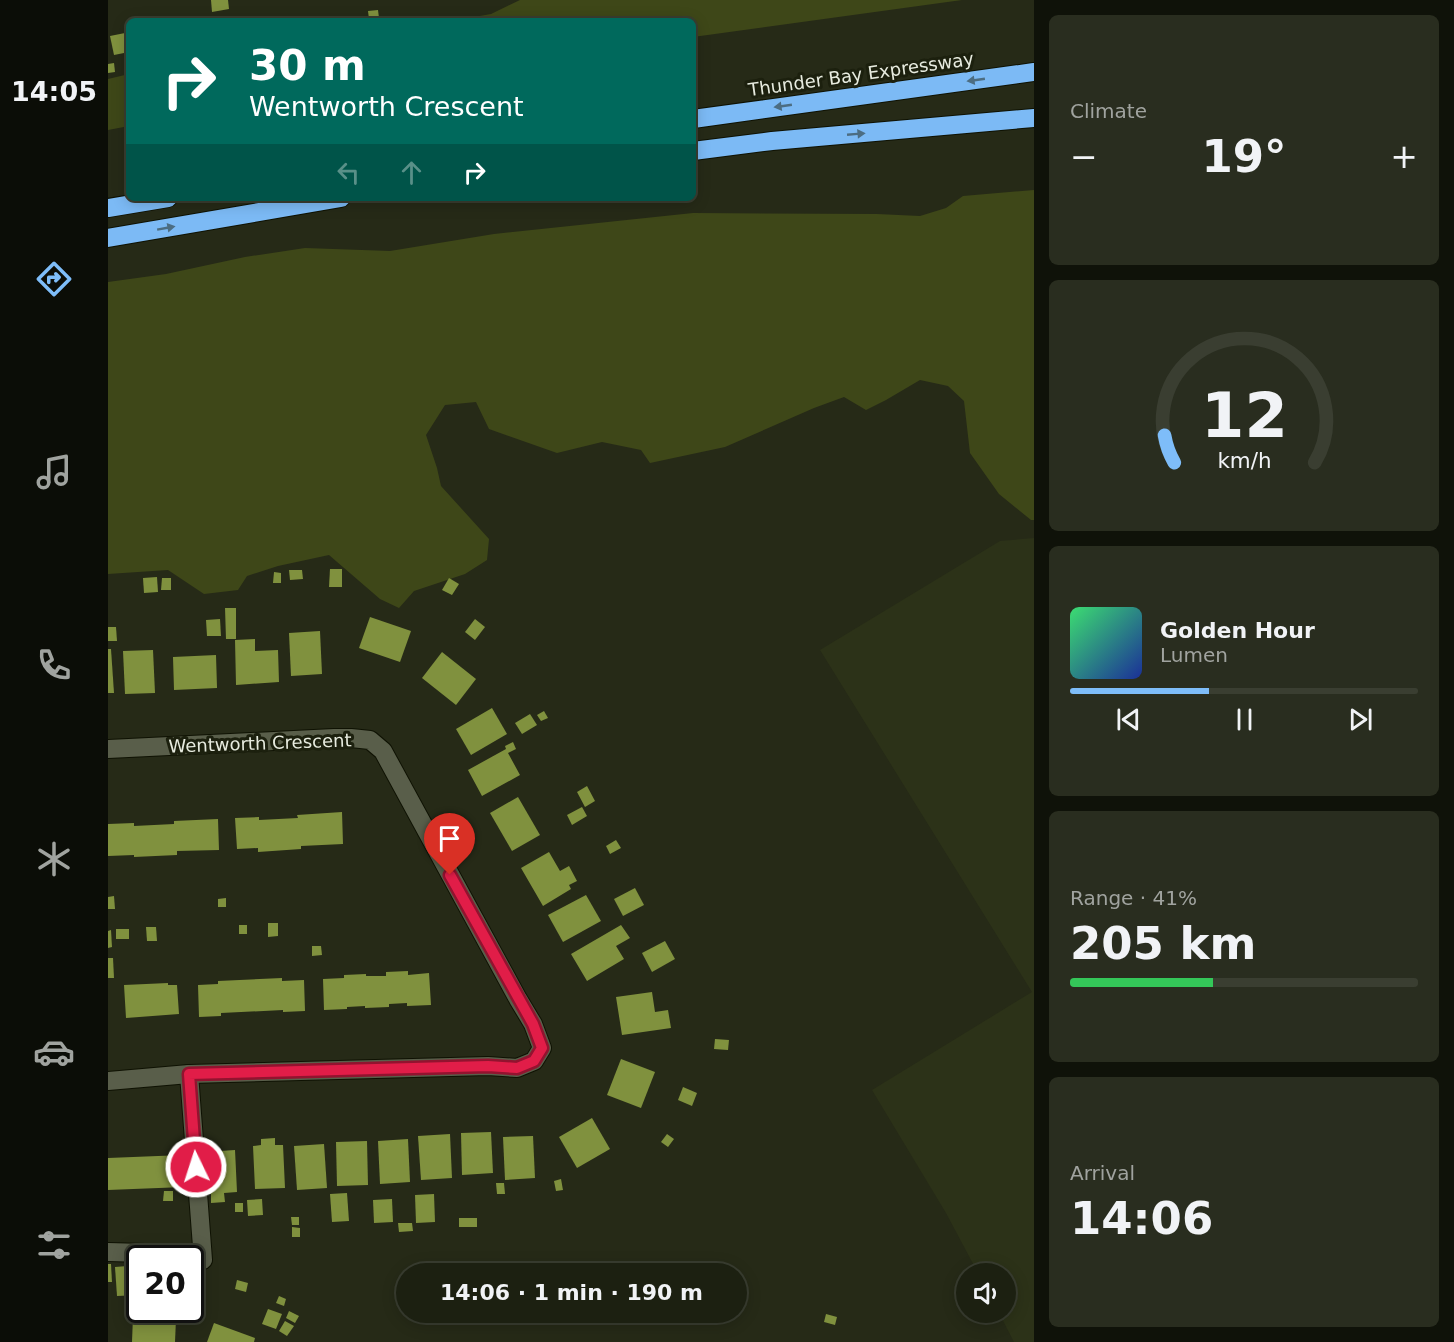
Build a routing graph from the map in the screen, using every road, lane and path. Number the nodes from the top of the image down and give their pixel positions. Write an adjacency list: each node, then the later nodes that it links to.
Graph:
1 (1034, 72): 3 (highway, Thunder Bay Expressway, one-way to 3)
2 (1034, 118): 4 (highway, one-way to 2)
3 (696, 119)
4 (696, 151)
5 (150, 201): 7 (highway)
6 (324, 201): 8 (highway, one-way to 6)
7 (108, 208)
8 (108, 238)
9 (108, 749): 10 (street, Wentworth Crescent)
10 (189, 1074): 11 (street, Wentworth Crescent); 12 (street)
11 (108, 1081)
12 (108, 1252)

